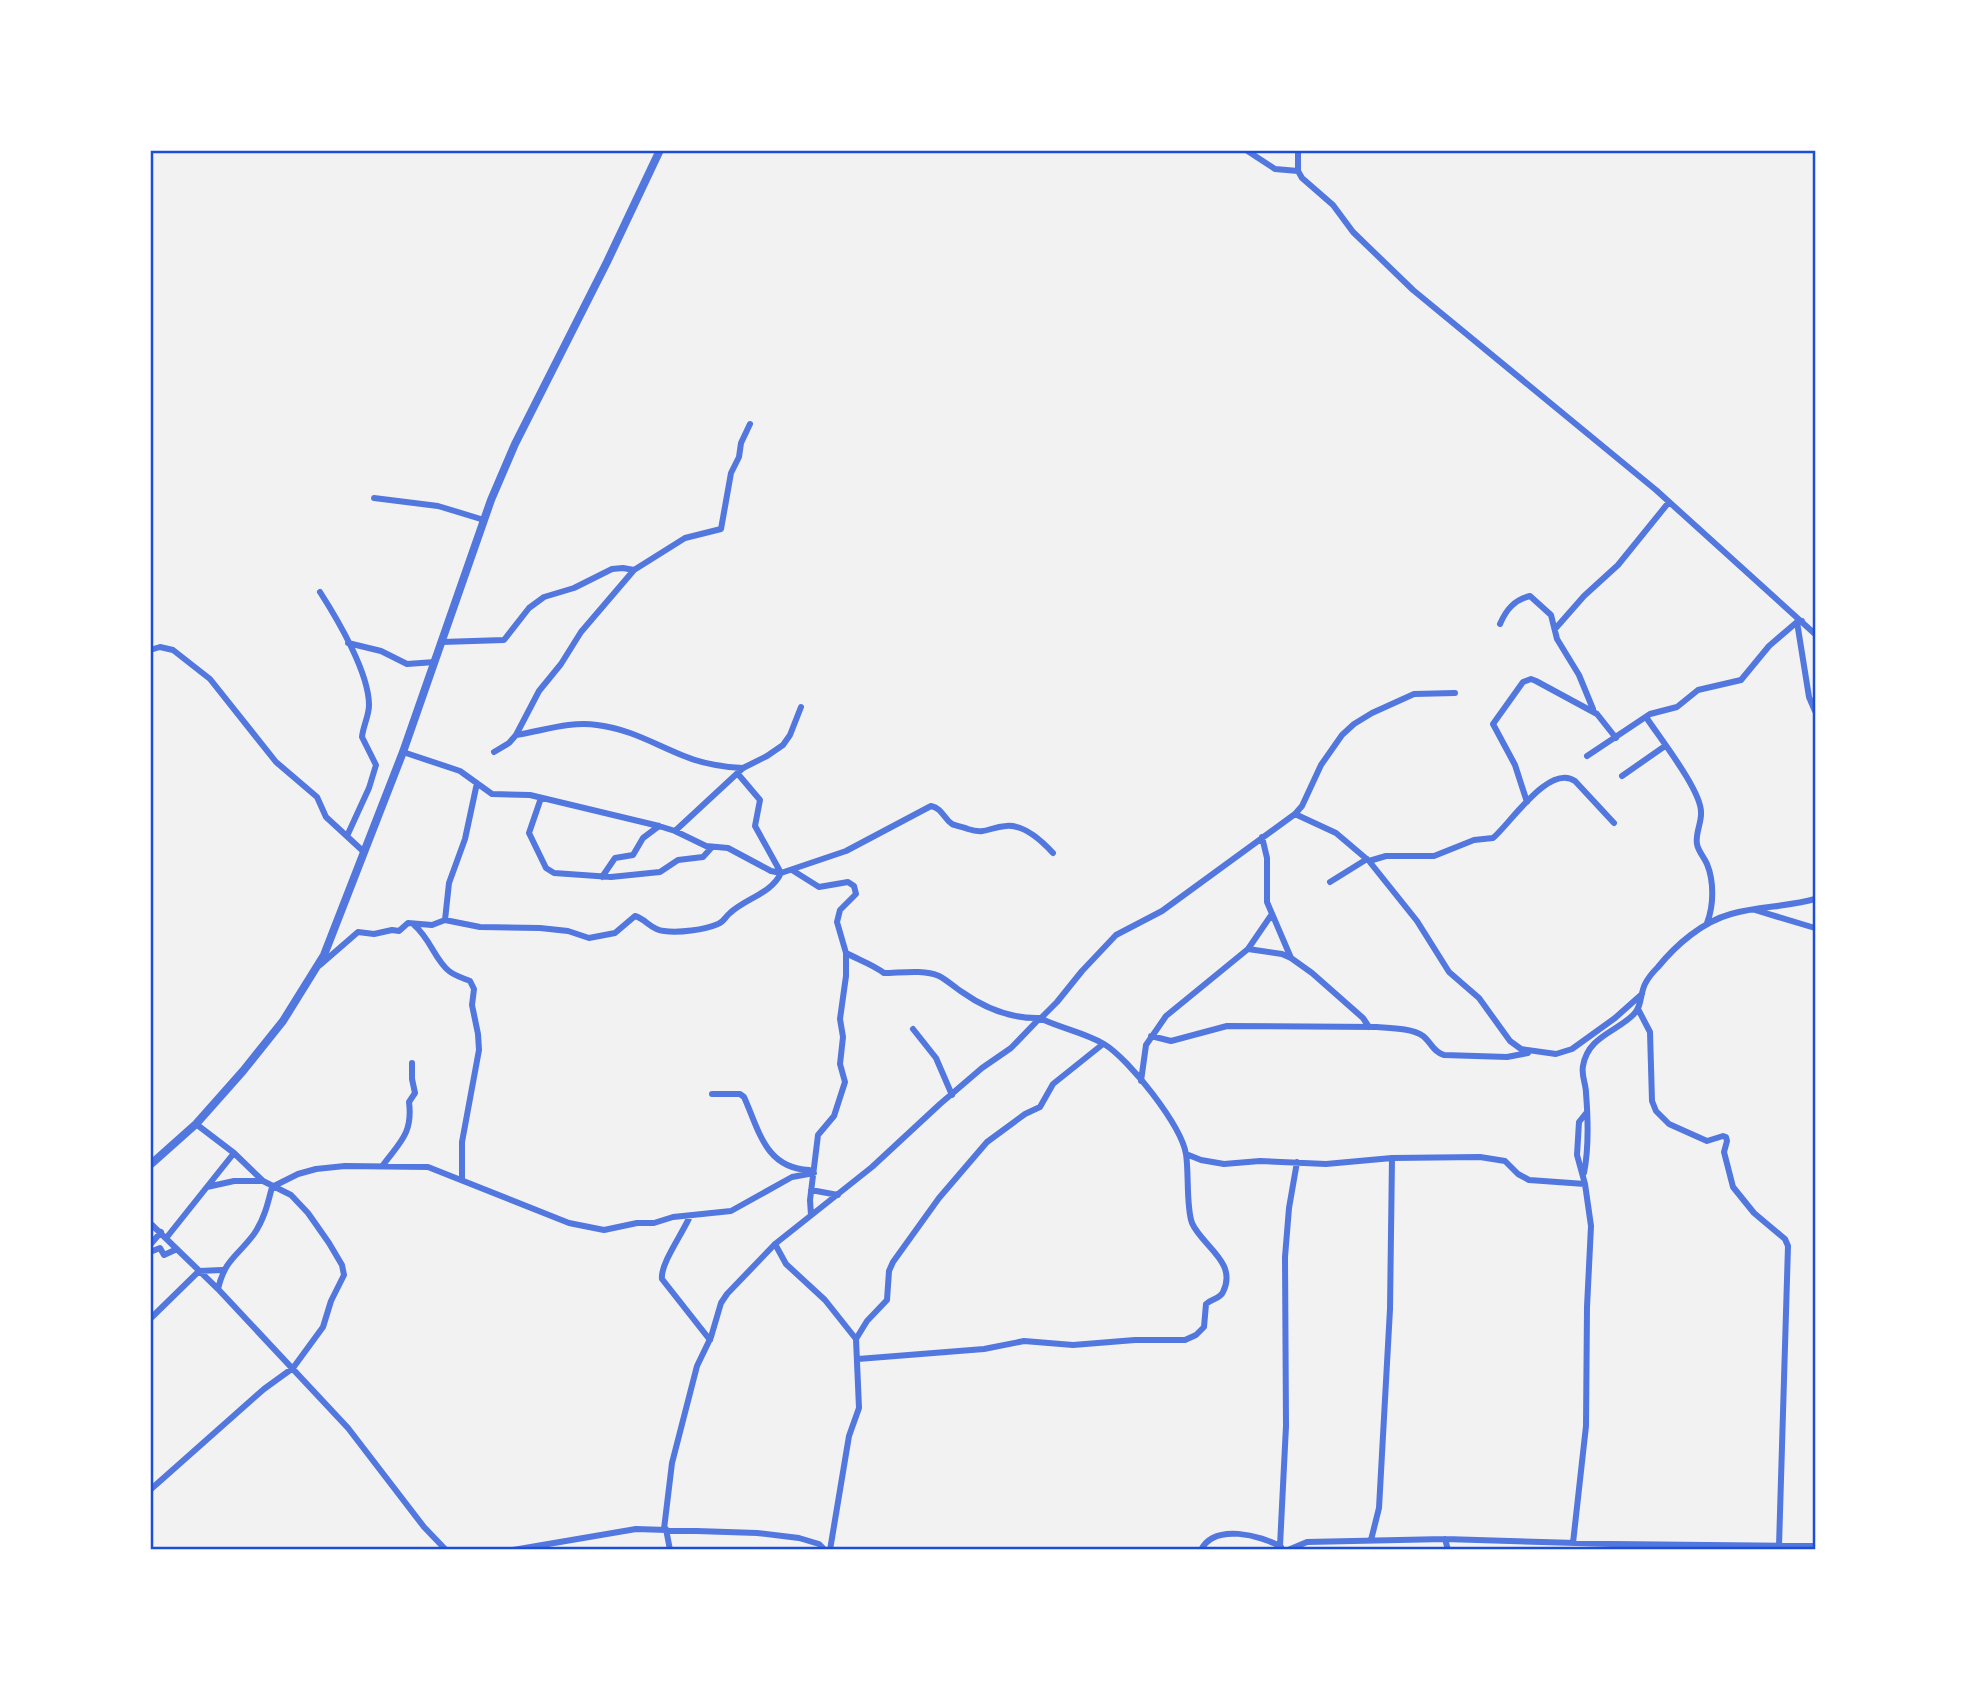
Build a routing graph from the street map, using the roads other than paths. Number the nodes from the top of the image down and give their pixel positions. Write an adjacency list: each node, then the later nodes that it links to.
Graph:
1 (660, 150): 8 (street)
2 (1246, 150): 4 (street)
3 (1298, 150): 4 (street)
4 (1298, 171): 7 (street)
5 (750, 424): 9 (street)
6 (374, 498): 8 (street)
7 (1669, 502): 11 (street); 13 (street)
8 (484, 520): 15 (street)
9 (634, 570): 15 (street); 24 (street)
10 (320, 592): 16 (street)
11 (1800, 621): 14 (street); 22 (street); 23 (street)
12 (1500, 624): 13 (street)
13 (1555, 629): 21 (street)
14 (1815, 634)
15 (442, 642): 18 (street)
16 (348, 643): 18 (street); 39 (street)
17 (150, 650): 39 (street)
18 (435, 662): 27 (street)
19 (1454, 693): 35 (street)
20 (801, 707): 30 (street)
21 (1593, 711): 25 (street); 34 (street)
22 (1815, 711)
23 (1646, 717): 25 (street); 26 (street)
24 (516, 735): 28 (street); 30 (street)
25 (1616, 738): 29 (street)
26 (1665, 746): 31 (street); 53 (street)
27 (403, 752): 32 (street); 42 (street)
28 (494, 752)
29 (1587, 756)
30 (740, 771): 38 (street); 46 (street)
31 (1622, 776)
32 (477, 783): 33 (street); 52 (street)
33 (541, 798): 37 (street); 47 (street)
34 (1527, 802): 36 (street); 44 (street)
35 (1295, 814): 40 (street); 44 (street)
36 (1614, 823)
37 (659, 826): 38 (street); 47 (street)
38 (676, 831): 41 (street)
39 (346, 836): 42 (street)
40 (1262, 838): 51 (street); 62 (street)
41 (712, 847): 46 (street); 47 (street)
42 (364, 852): 59 (street)
43 (1053, 853): 45 (street)
44 (1368, 860): 48 (street); 67 (street)
45 (792, 870): 46 (street); 57 (street)
46 (780, 873): 52 (street)
47 (602, 877)
48 (1330, 881)
49 (1815, 899): 50 (street)
50 (1753, 910): 53 (street); 55 (street)
51 (1272, 914): 56 (street); 58 (street)
52 (445, 920): 54 (street)
53 (1707, 924): 60 (street)
54 (414, 925): 59 (street); 80 (street)
55 (1815, 928)
56 (1248, 949): 58 (street); 65 (street)
57 (846, 953): 62 (street); 79 (street)
58 (1292, 958): 63 (street)
59 (315, 968): 72 (street)
60 (1642, 994): 61 (street); 67 (street)
61 (1638, 1009): 82 (street); 109 (street)
62 (1039, 1019): 66 (street); 71 (street)
63 (1370, 1027): 65 (street); 67 (street)
64 (913, 1029): 71 (street)
65 (1151, 1037): 69 (street)
66 (1103, 1044): 69 (street); 99 (street)
67 (1532, 1052)
68 (412, 1063): 78 (street)
69 (1141, 1081): 74 (street)
70 (712, 1094): 79 (street)
71 (952, 1095): 86 (street)
72 (196, 1124): 73 (street); 77 (street)
73 (233, 1153): 81 (street); 83 (street)
74 (1186, 1154): 76 (street); 101 (street)
75 (1392, 1158): 76 (street); 82 (street); 106 (street)
76 (1297, 1162): 111 (street)
77 (150, 1165)
78 (383, 1165): 80 (street); 84 (street)
79 (814, 1172): 85 (street); 88 (street)
80 (462, 1179): 88 (street)
81 (263, 1181): 83 (street); 84 (street)
82 (1585, 1184): 107 (street)
83 (207, 1187): 90 (street)
84 (272, 1187): 95 (street); 102 (street)
85 (811, 1191): 86 (street); 87 (street)
86 (838, 1195): 87 (street)
87 (811, 1215): 91 (street)
88 (690, 1216): 100 (street)
89 (150, 1223): 90 (street)
90 (164, 1235): 92 (street); 93 (street)
91 (775, 1244): 99 (street); 100 (street)
92 (150, 1245)
93 (177, 1249): 94 (street); 96 (street)
94 (150, 1252)
95 (222, 1269): 96 (street); 97 (street)
96 (199, 1271): 97 (street); 98 (street)
97 (218, 1289): 102 (street)
98 (150, 1319)
99 (856, 1339): 101 (street)
100 (710, 1340): 104 (street)
101 (858, 1359): 115 (street)
102 (293, 1368): 103 (street); 112 (street)
103 (150, 1490)
104 (665, 1529): 113 (street); 114 (street); 115 (street)
105 (1445, 1539): 106 (street); 108 (street); 117 (street)
106 (1371, 1540): 111 (street)
107 (1573, 1543): 108 (street); 109 (street)
108 (1560, 1546)
109 (1779, 1546): 110 (street)
110 (1815, 1546)
111 (1284, 1548): 116 (street)
112 (445, 1549)
113 (513, 1549)
114 (670, 1549)
115 (827, 1549)
116 (1201, 1549)
117 (1448, 1549)

